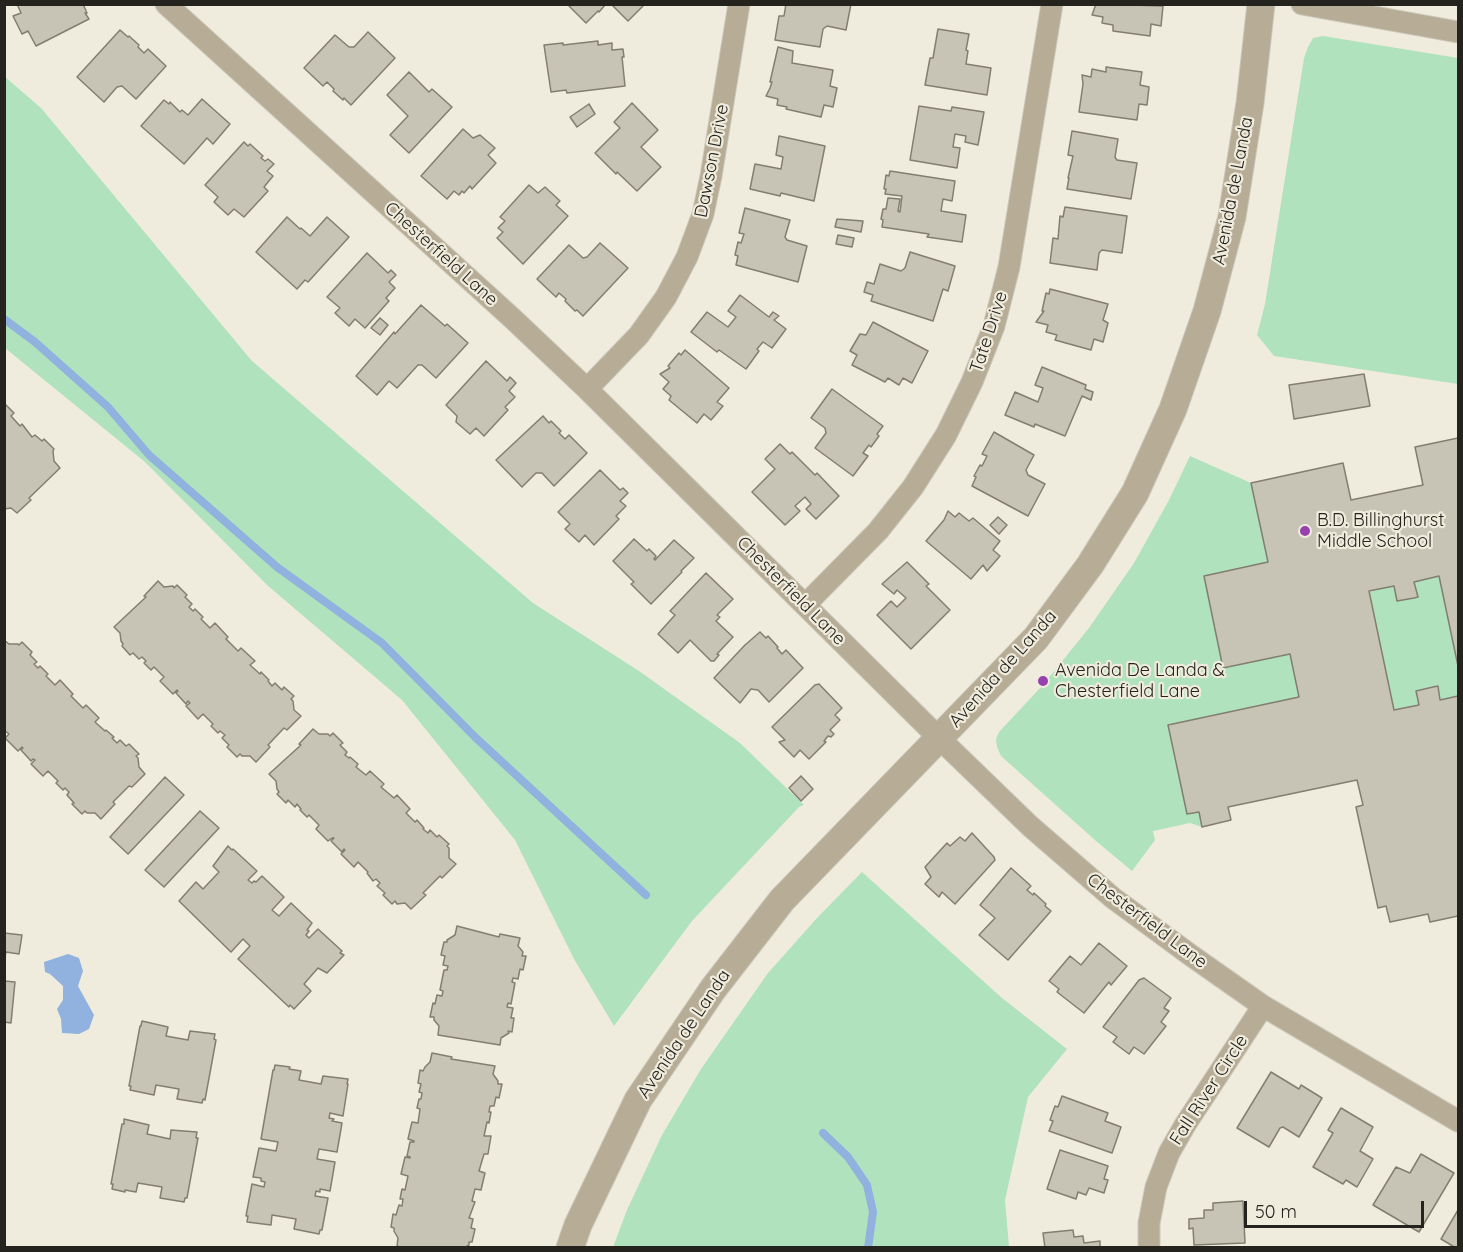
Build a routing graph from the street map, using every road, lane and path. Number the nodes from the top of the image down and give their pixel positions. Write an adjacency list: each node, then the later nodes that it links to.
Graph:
1 (166, 4): 7 (street, Chesterfield Lane)
2 (739, 4): 7 (street, Dawson Drive)
3 (1052, 4): 8 (street, Tate Drive)
4 (1261, 4): 9 (street, Avenida de Landa)
5 (1302, 4): 6 (street)
6 (1458, 32)
7 (587, 389): 8 (street, Chesterfield Lane)
8 (805, 605): 9 (street, Chesterfield Lane)
9 (940, 739): 10 (street, Chesterfield Lane); 12 (street, Avenida de Landa)
10 (1263, 1006): 11 (street, Chesterfield Lane); 13 (street, Fall River Circle)
11 (1458, 1121)
12 (570, 1248)
13 (1149, 1248)

